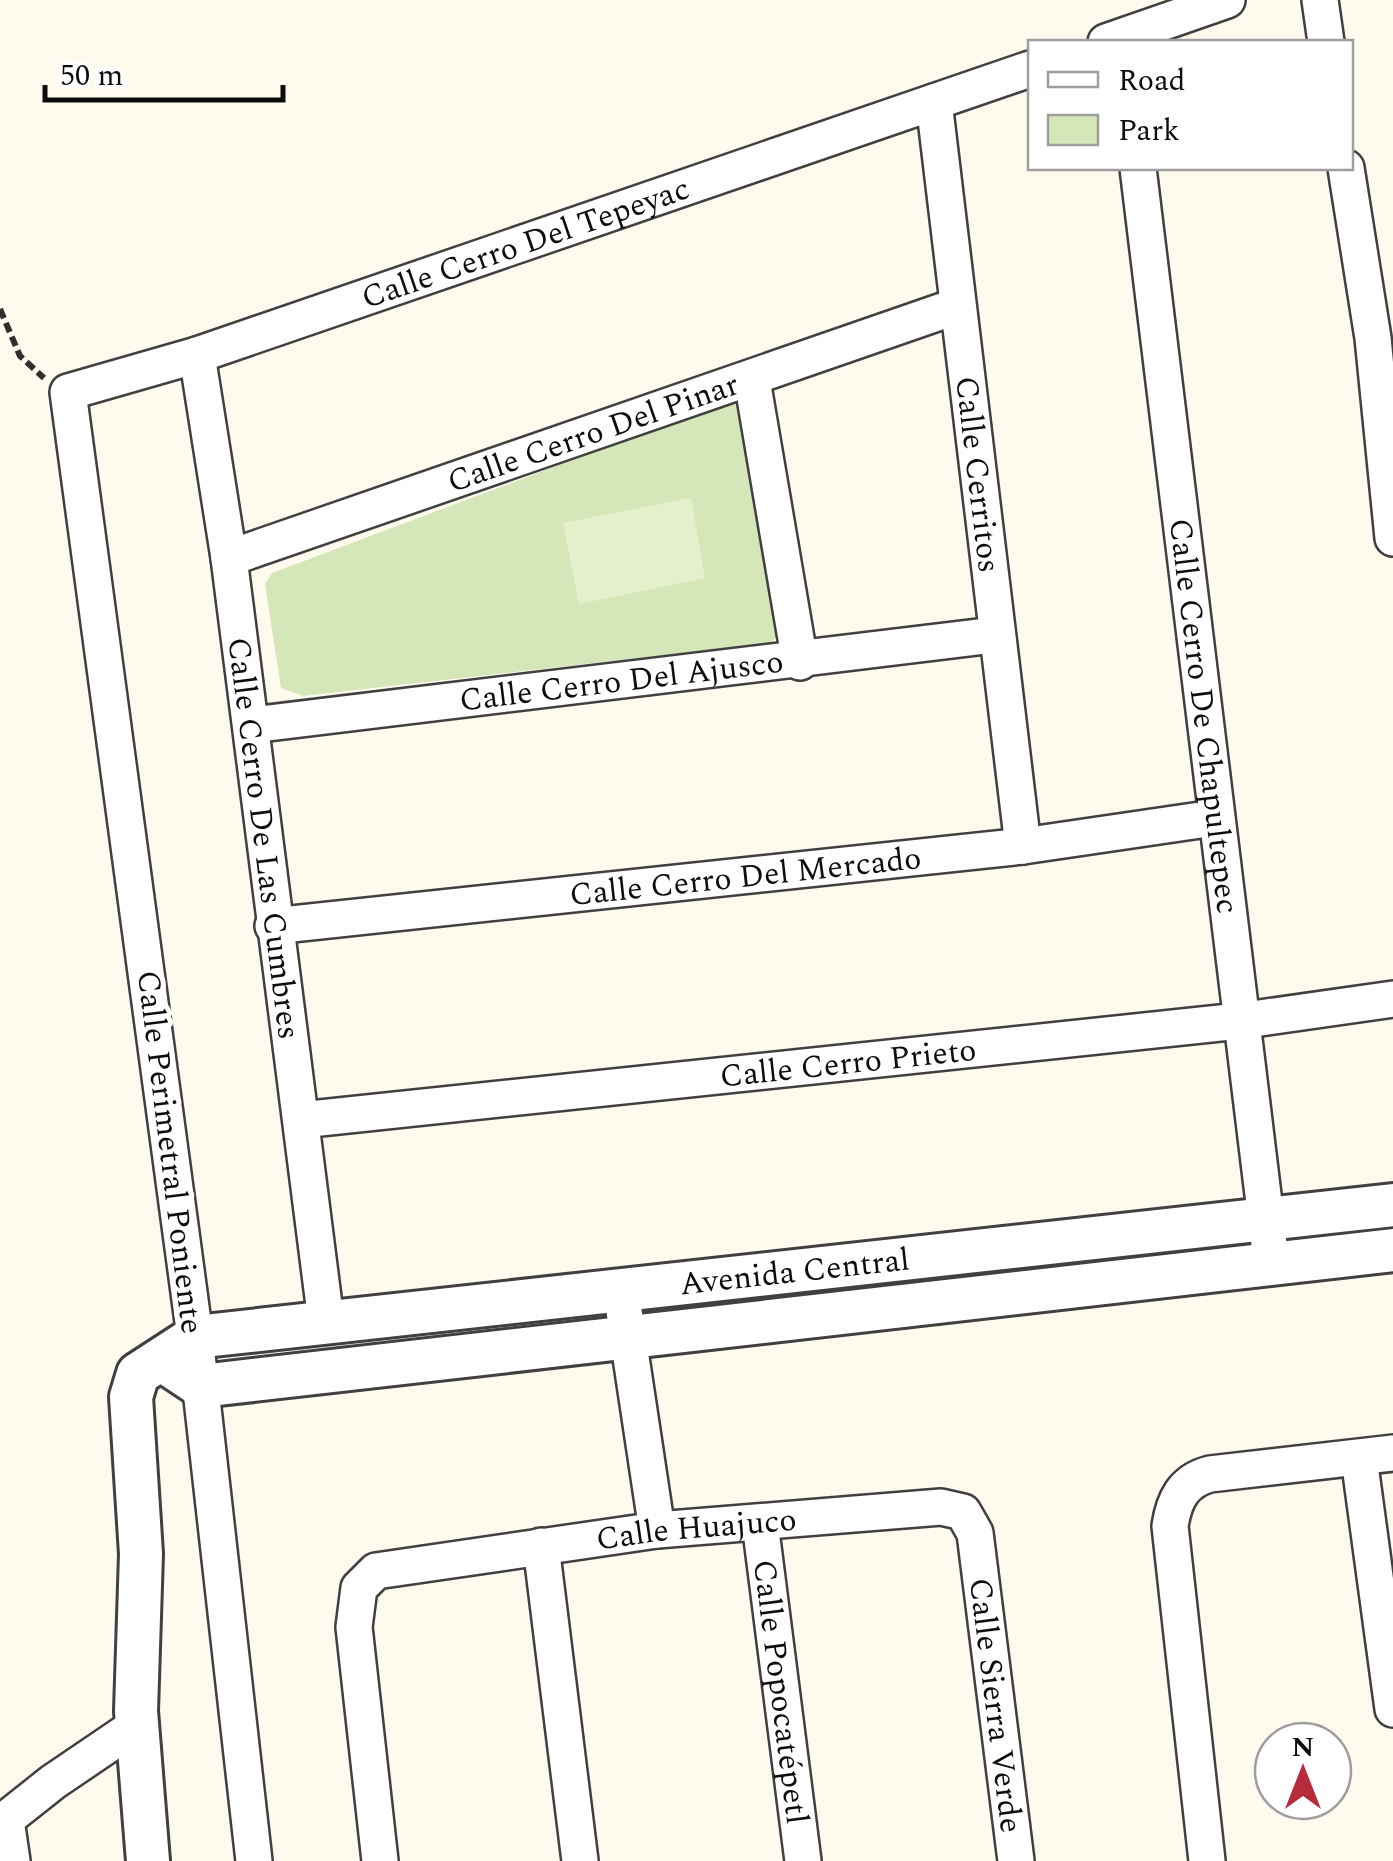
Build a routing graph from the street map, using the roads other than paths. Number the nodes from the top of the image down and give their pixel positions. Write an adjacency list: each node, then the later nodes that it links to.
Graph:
1 (1227, 0): 3 (street)
2 (1320, 0): 4 (street)
3 (1120, 40)
4 (1326, 40)
5 (1028, 70): 6 (street, Calle Cerro Del Tepeyac)
6 (934, 102): 9 (street, Calle Cerritos); 11 (street, Calle Cerro Del Tepeyac)
7 (1138, 170): 19 (street, Calle Cerro De Chapultepec)
8 (1346, 170): 10 (street)
9 (958, 306): 12 (street, Calle Cerro Del Pinar); 16 (street, Calle Cerritos)
10 (1383, 336): 14 (street)
11 (197, 355): 13 (street, Calle Cerro Del Tepeyac); 15 (street, Calle Cerro De Las Cumbres)
12 (752, 380): 15 (street, Calle Cerro Del Pinar); 17 (street)
13 (78, 444): 32 (street, Calle Perimetral Poniente)
14 (1393, 538)
15 (229, 558): 18 (street, Calle Cerro De Las Cumbres)
16 (994, 636): 17 (street, Calle Cerro Del Ajusco); 20 (street, Calle Cerritos)
17 (800, 662): 18 (street, Calle Cerro Del Ajusco)
18 (252, 725): 21 (street, Calle Cerro De Las Cumbres)
19 (1214, 818): 20 (street, Calle Cerro Del Mercado); 23 (street, Calle Cerro De Chapultepec)
20 (1022, 846): 21 (street, Calle Cerro Del Mercado)
21 (273, 926): 24 (street, Calle Cerro De Las Cumbres)
22 (1393, 999): 23 (street, Calle Cerro Prieto)
23 (1238, 1021): 24 (street, Calle Cerro Prieto); 26 (street, Calle Cerro De Chapultepec)
24 (301, 1120): 30 (street, Calle Cerro De Las Cumbres)
25 (1393, 1205): 26 (street, Avenida Central)
26 (1265, 1219): 28 (street, Calle Cerro De Chapultepec); 29 (street, Avenida Central)
27 (1393, 1250): 28 (street, Avenida Central)
28 (1272, 1264): 31 (street, Avenida Central)
29 (621, 1291): 30 (street, Avenida Central); 31 (street)
30 (326, 1321): 32 (street, Avenida Central)
31 (629, 1336): 33 (street, Avenida Central); 36 (street)
32 (178, 1348): 33 (street); 40 (street)
33 (201, 1386): 44 (street)
34 (1376, 1455): 39 (street); 49 (street)
35 (760, 1522): 36 (street, Calle Huajuco); 38 (street, Calle Huajuco); 47 (street, Calle Popocatépetl)
36 (657, 1530): 37 (street, Calle Huajuco)
37 (541, 1546): 45 (street, Calle Huajuco); 46 (street)
38 (978, 1550): 48 (street, Calle Sierra Verde)
39 (1393, 1709)
40 (137, 1726): 41 (street); 43 (street)
41 (3, 1822): 42 (street)
42 (12, 1861)
43 (148, 1861)
44 (254, 1861)
45 (380, 1861)
46 (580, 1861)
47 (804, 1861)
48 (1016, 1861)
49 (1207, 1861)

